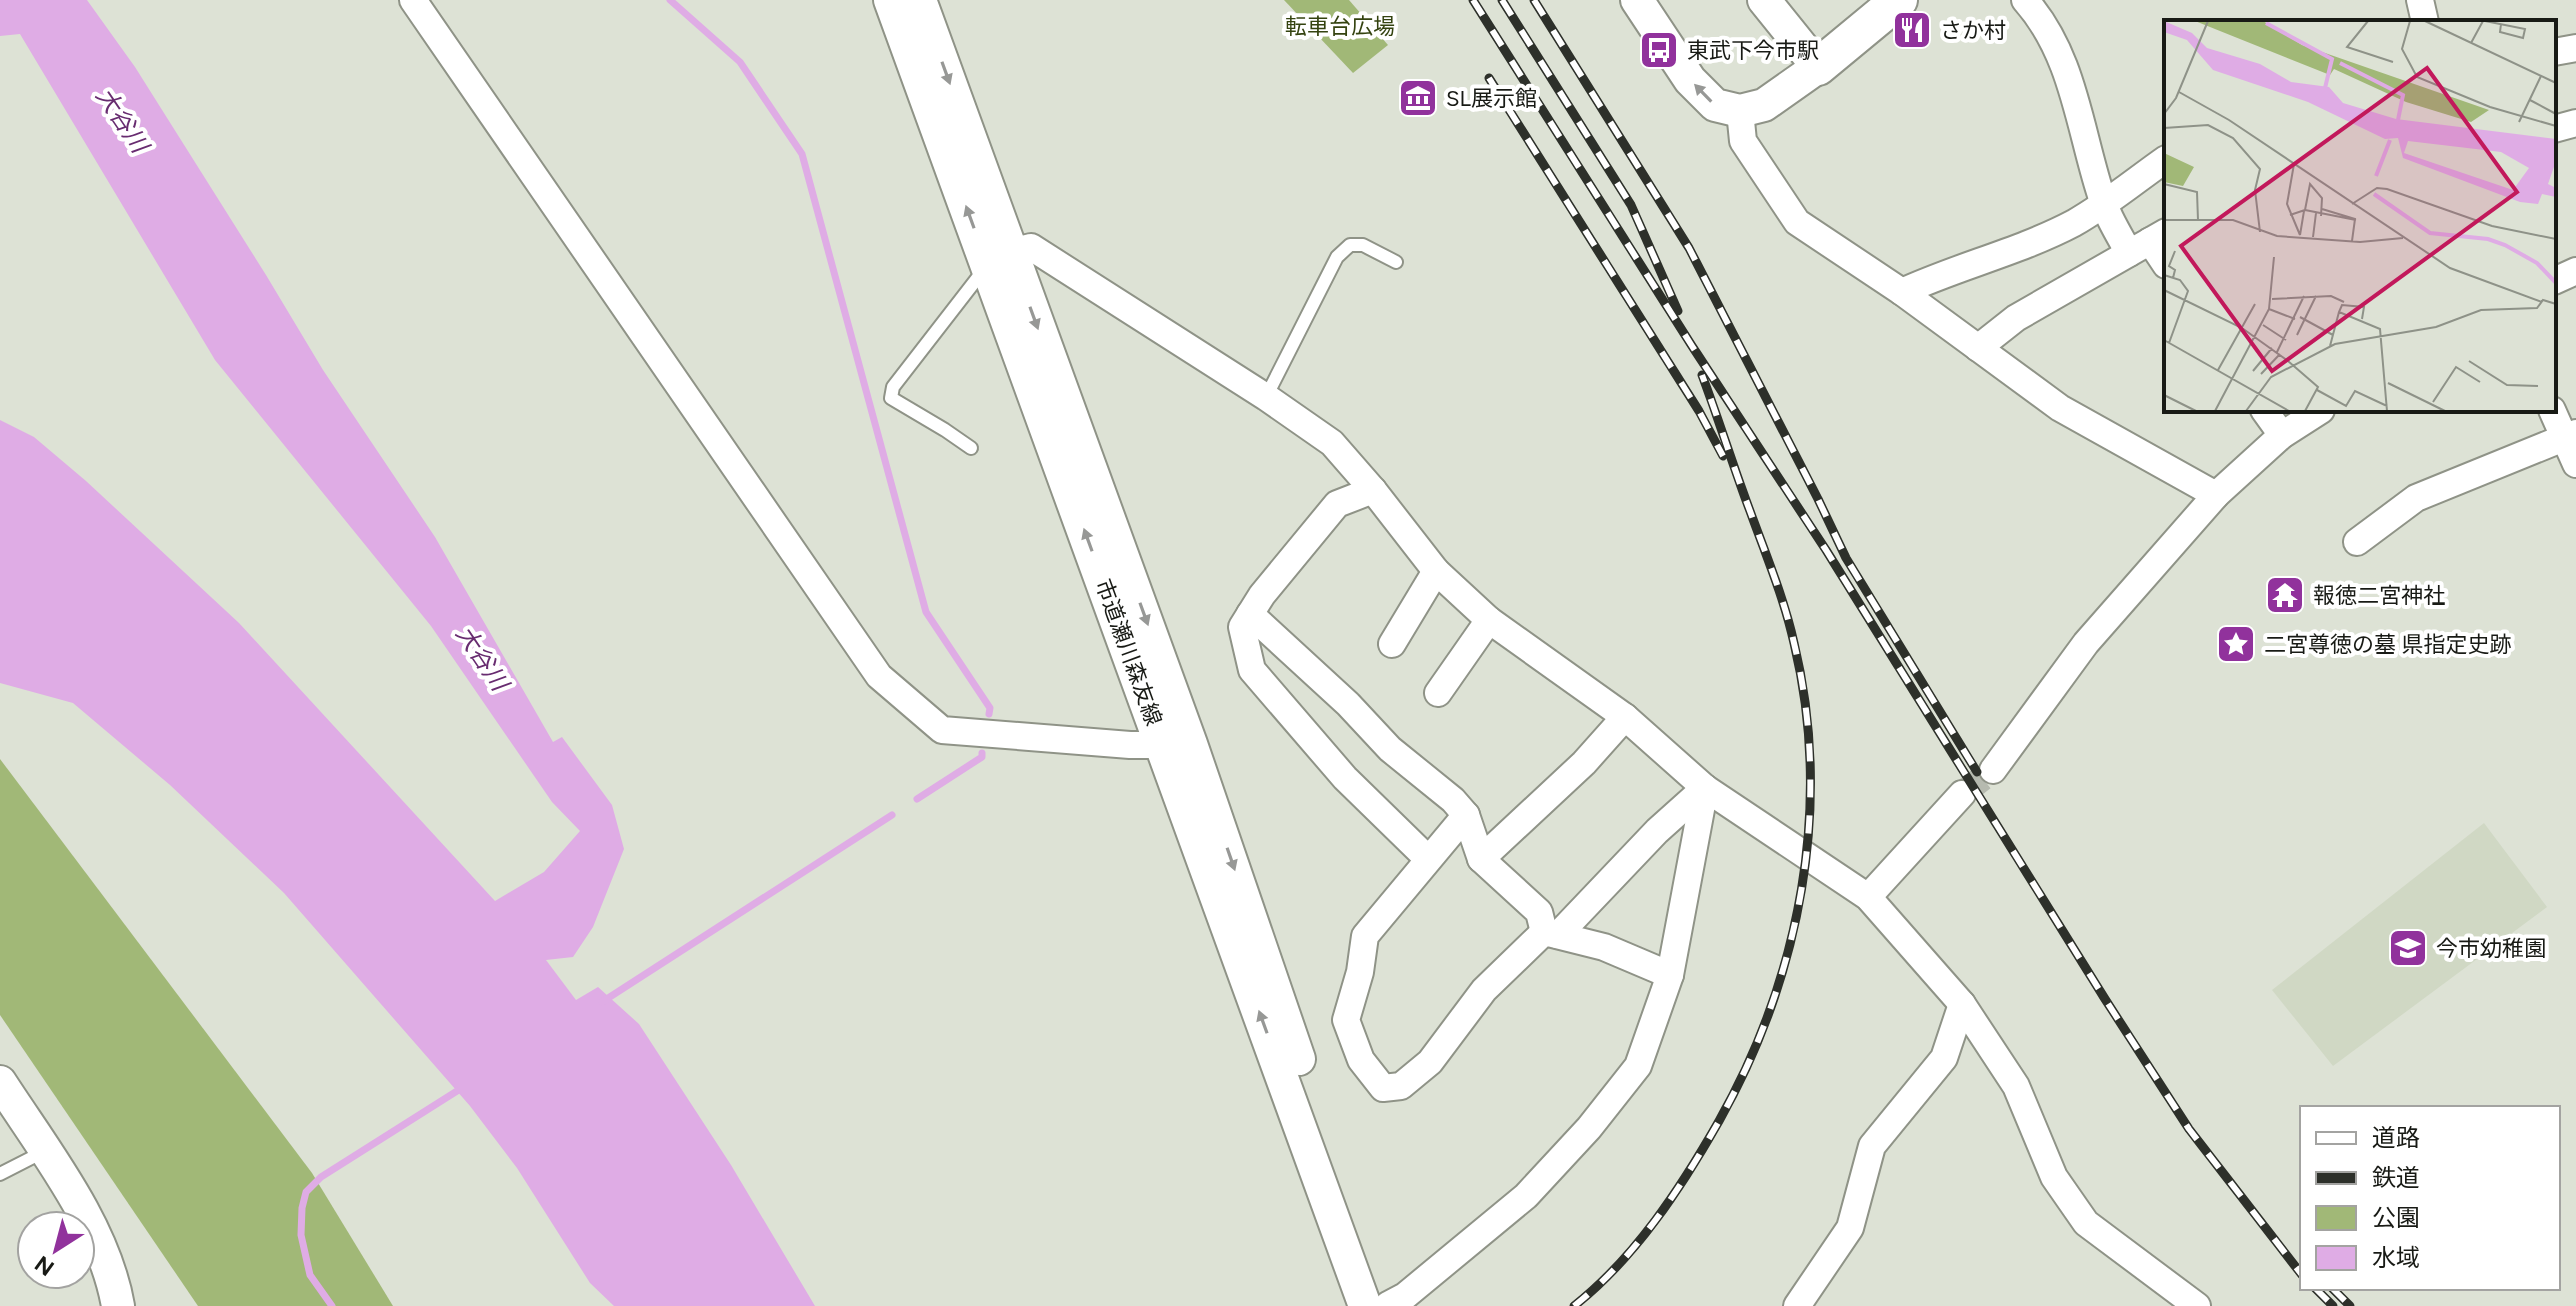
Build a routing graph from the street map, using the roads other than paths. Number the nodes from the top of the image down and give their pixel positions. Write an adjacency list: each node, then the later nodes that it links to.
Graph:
1 (413, 0): 43 (street)
2 (890, 0): 19 (street, 市道瀬川森友線, one-way to 2)
3 (920, 0): 19 (street, 市道瀬川森友線, one-way to 19)
4 (1637, 0): 13 (street, one-way to 4)
5 (1764, 0): 12 (street)
6 (1899, 0): 12 (main road)
7 (2025, 0): 17 (street)
8 (2420, 0): 9 (street)
9 (2425, 20)
10 (2576, 48): 11 (street)
11 (2556, 52)
12 (1818, 67): 13 (street)
13 (1740, 111): 24 (street)
14 (2576, 123): 15 (street)
15 (2556, 128)
16 (2164, 160): 17 (street)
17 (2103, 203): 18 (street); 24 (street)
18 (2149, 242): 21 (street); 25 (street)
19 (999, 258): 26 (street); 32 (lane); 43 (street, 市道瀬川森友線)
20 (1396, 262): 26 (lane)
21 (2164, 262)
22 (2576, 271): 23 (street)
23 (2556, 280)
24 (1902, 292): 25 (street)
25 (1978, 348): 35 (street)
26 (1266, 397): 34 (street)
27 (2265, 412): 30 (street)
28 (2318, 412): 30 (street)
29 (2553, 412): 31 (street)
30 (2282, 435): 35 (street)
31 (2570, 435): 33 (street); 36 (street)
32 (971, 448)
33 (2576, 464)
34 (1373, 490): 37 (street); 38 (street)
35 (2216, 495): 44 (street)
36 (2357, 542)
37 (1436, 571): 39 (street); 40 (street)
38 (1250, 614): 47 (street); 48 (street)
39 (1489, 620): 41 (street); 42 (street)
40 (1392, 644)
41 (1438, 693)
42 (1625, 717): 45 (street); 49 (street)
43 (1177, 745): 58 (street, 市道瀬川森友線, one-way to 43); 59 (street, 市道瀬川森友線, one-way to 59)
44 (1993, 770)
45 (1705, 788): 50 (street); 51 (street); 52 (street)
46 (1962, 794): 50 (street)
47 (1466, 815): 48 (street); 49 (street)
48 (1428, 859): 51 (street)
49 (1481, 859): 51 (street)
50 (1868, 897): 53 (street)
51 (1551, 933): 52 (street)
52 (1670, 975): 59 (street)
53 (1962, 1004): 60 (street); 61 (street)
54 (0, 1082): 55 (street)
55 (44, 1151): 56 (lane); 57 (street)
56 (0, 1174)
57 (118, 1306)
58 (1365, 1306)
59 (1388, 1306)
60 (1797, 1306)
61 (2197, 1306)

